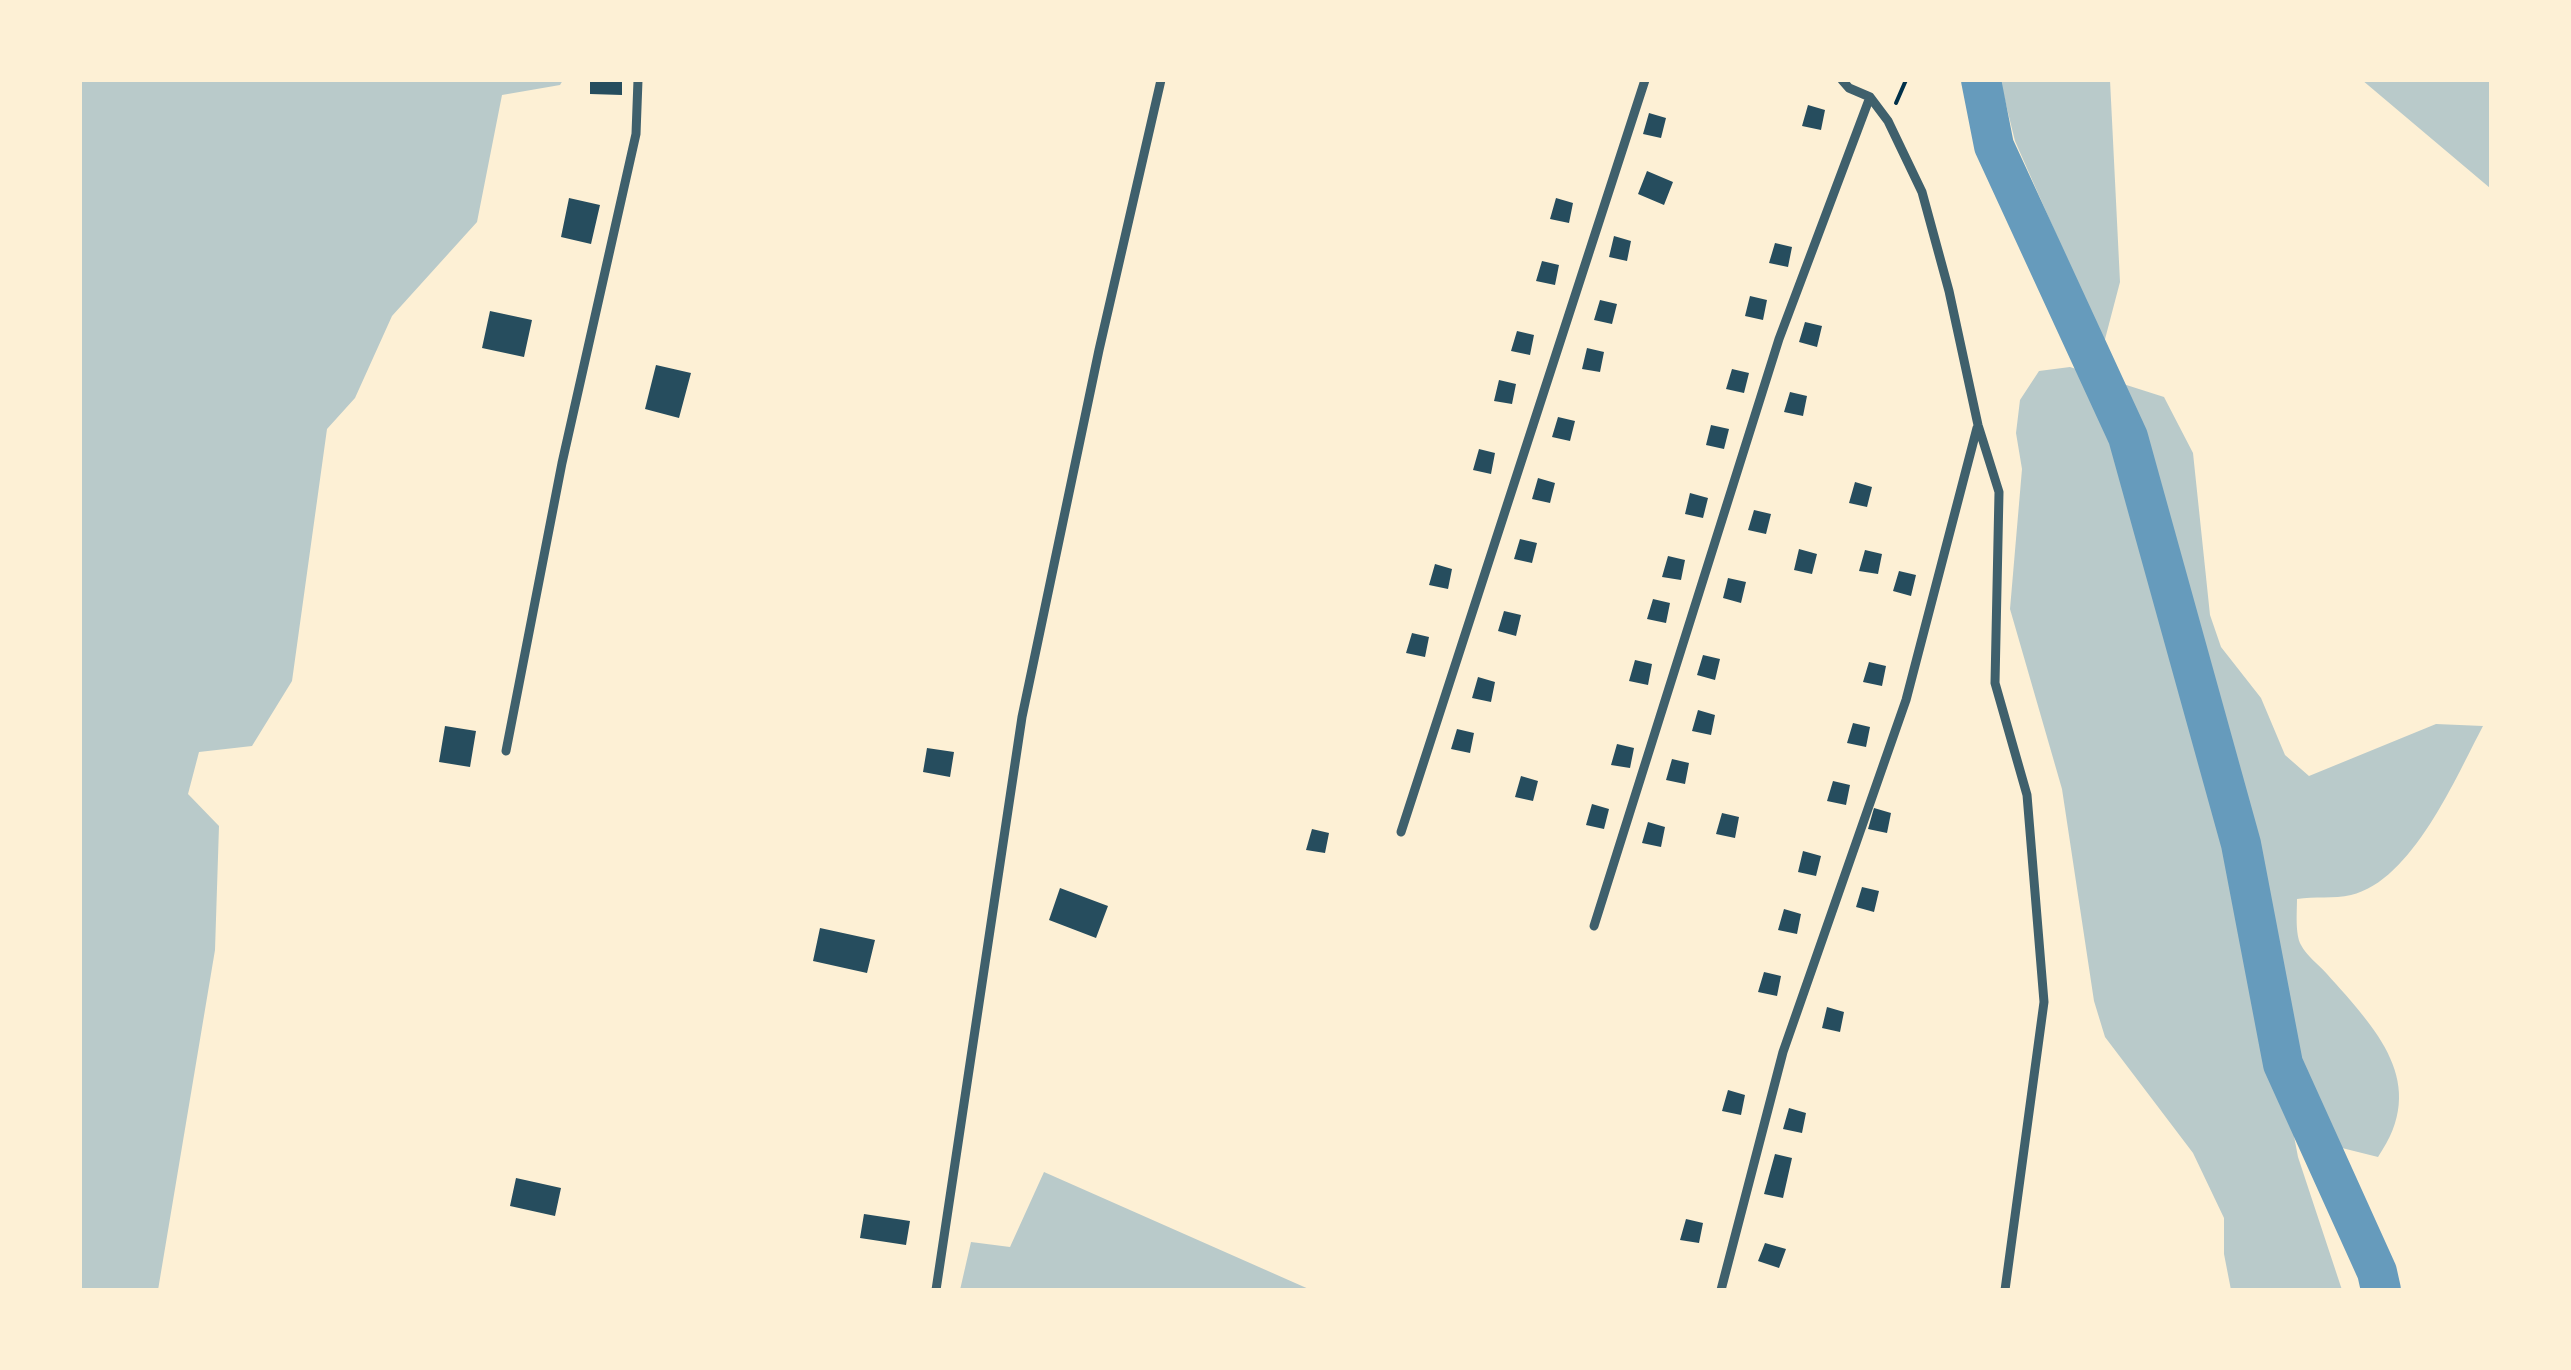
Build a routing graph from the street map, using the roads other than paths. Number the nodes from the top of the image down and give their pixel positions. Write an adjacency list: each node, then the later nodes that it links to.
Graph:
1 (638, 80): 7 (street)
2 (1162, 80): 10 (street)
3 (1645, 80): 8 (street)
4 (1842, 80): 5 (street)
5 (1870, 97): 6 (street); 9 (street)
6 (1978, 425): 11 (street); 12 (street)
7 (506, 751)
8 (1401, 832)
9 (1594, 926)
10 (936, 1290)
11 (1720, 1290)
12 (2005, 1290)

